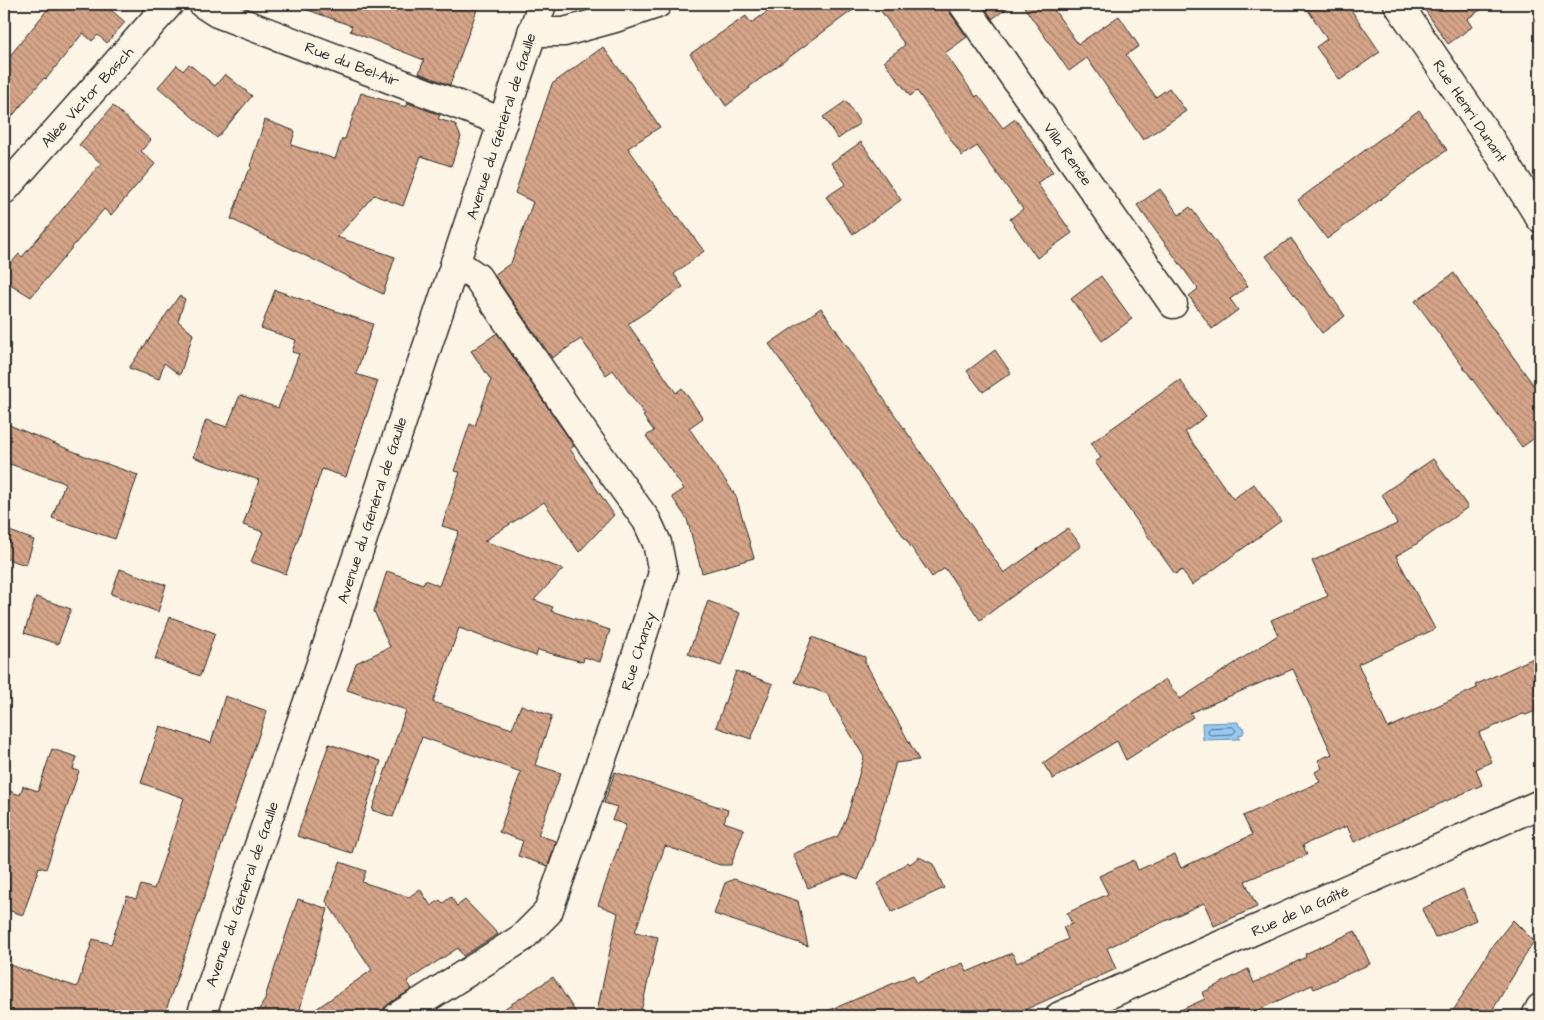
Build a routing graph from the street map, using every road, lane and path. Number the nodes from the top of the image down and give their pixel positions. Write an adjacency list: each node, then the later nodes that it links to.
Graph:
1 (169, 4): 9 (street, Allée Victor Basch)
2 (203, 4): 8 (street, Rue du Bel-Air)
3 (542, 4): 7 (street, Avenue du Général de Gaulle)
4 (657, 4): 7 (street)
5 (963, 4): 12 (street, Villa Renée)
6 (1398, 4): 10 (street, Rue Henri Dunant)
7 (532, 32): 8 (street, Avenue du Général de Gaulle)
8 (503, 122): 11 (street, Avenue du Général de Gaulle)
9 (4, 190)
10 (1540, 218)
11 (455, 262): 15 (street, Avenue du Général de Gaulle); 16 (street, Rue Chanzy)
12 (1173, 304)
13 (1540, 804): 17 (street, Rue de la Gaîté)
14 (1540, 1008): 18 (street)
15 (200, 1016)
16 (398, 1016)
17 (1060, 1016)
18 (1536, 1016)

